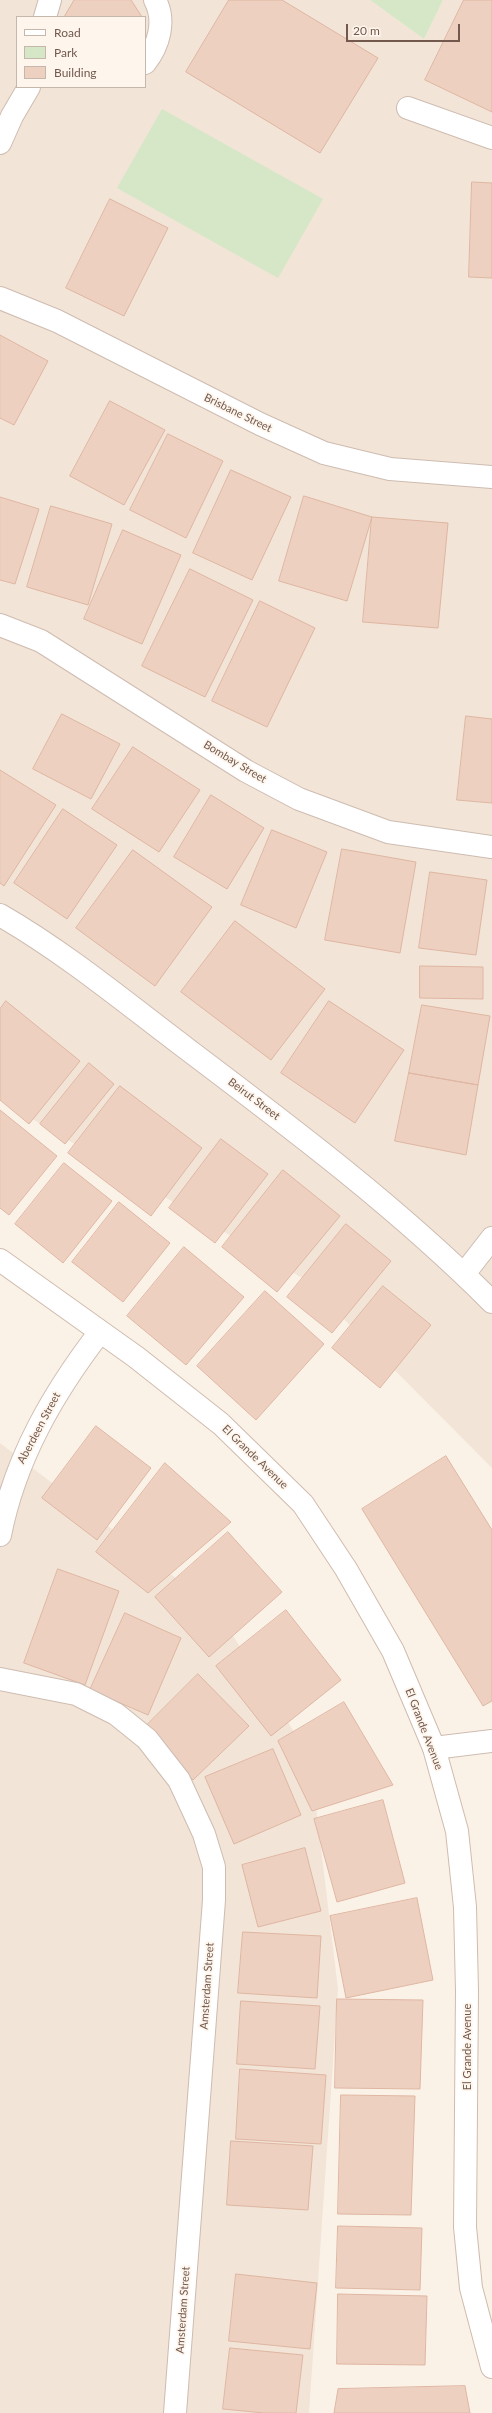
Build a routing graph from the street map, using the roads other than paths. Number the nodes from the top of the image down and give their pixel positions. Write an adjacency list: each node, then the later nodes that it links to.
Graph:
1 (50, 0): 3 (street)
2 (155, 0): 4 (street)
3 (45, 16)
4 (146, 62)
5 (28, 88): 8 (street)
6 (408, 108): 7 (street)
7 (492, 138)
8 (0, 143)
9 (0, 298): 10 (street, Brisbane Street)
10 (492, 477)
11 (0, 625): 12 (street, Bombay Street)
12 (492, 847)
13 (0, 915): 16 (street, Beirut Street)
14 (492, 1238): 16 (street)
15 (0, 1260): 18 (street, El Grande Avenue)
16 (464, 1274): 17 (street, Beirut Street)
17 (492, 1302)
18 (100, 1332): 19 (street, Aberdeen Street); 22 (street, El Grande Avenue)
19 (0, 1535)
20 (0, 1679): 24 (street, Amsterdam Street)
21 (492, 1741): 22 (street)
22 (434, 1748): 23 (street, El Grande Avenue)
23 (492, 2367)
24 (176, 2413)

